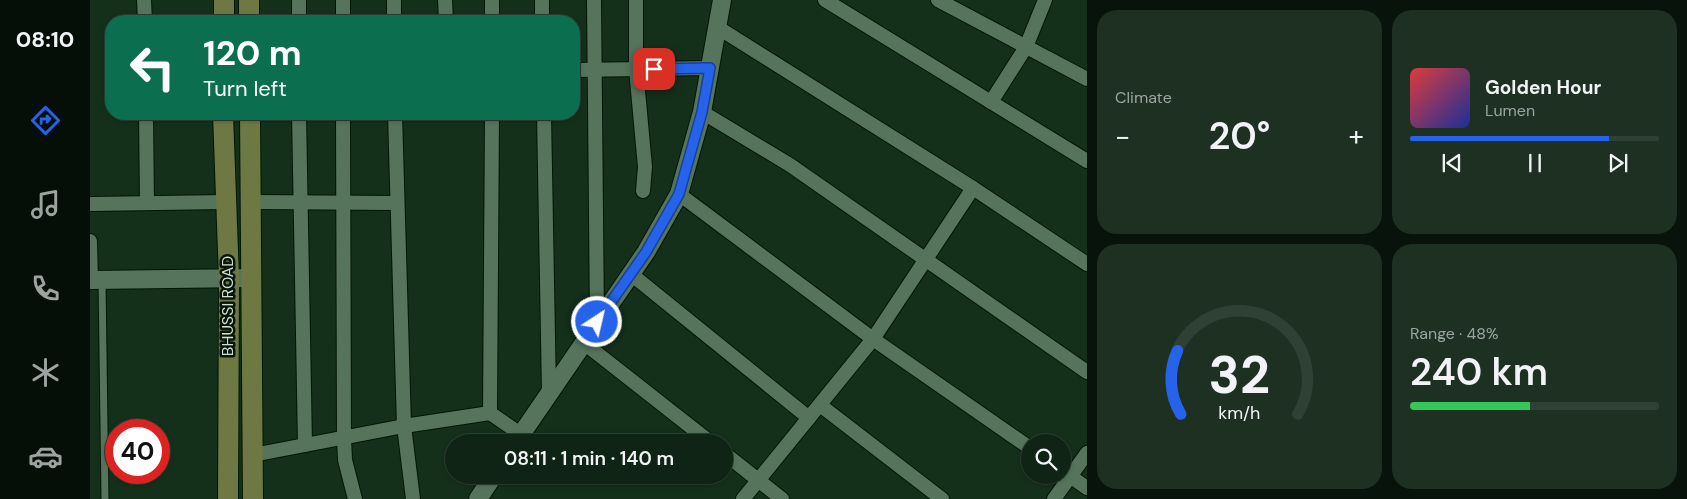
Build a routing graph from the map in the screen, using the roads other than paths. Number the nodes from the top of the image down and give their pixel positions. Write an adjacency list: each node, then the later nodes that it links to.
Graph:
1 (144, 0): 16 (street)
2 (224, 0): 17 (main road)
3 (249, 0): 18 (main road)
4 (300, 0): 19 (street)
5 (343, 0): 20 (street)
6 (394, 0): 21 (street)
7 (446, 0): 22 (street)
8 (492, 0): 23 (street)
9 (542, 0): 24 (street)
10 (594, 0): 30 (street)
11 (636, 0): 28 (street)
12 (722, 0): 25 (street)
13 (825, 0): 32 (street)
14 (938, 0): 26 (street)
15 (1045, 0): 26 (street)
16 (145, 15)
17 (224, 15)
18 (249, 15)
19 (299, 15)
20 (343, 15)
21 (394, 15)
22 (446, 15)
23 (492, 15)
24 (542, 15)
25 (717, 27): 27 (street); 43 (street)
26 (1026, 47): 31 (street); 32 (street)
27 (710, 68): 28 (street); 33 (street)
28 (636, 69): 30 (street); 44 (street)
29 (580, 70): 30 (street)
30 (595, 70): 60 (street)
31 (1087, 79)
32 (991, 102): 42 (street)
33 (702, 112): 45 (street); 54 (street)
34 (146, 120): 48 (street)
35 (223, 120): 46 (main road, BHUSSI ROAD)
36 (250, 120): 47 (main road, BHUSSI ROAD)
37 (299, 120): 49 (street)
38 (343, 120): 50 (street)
39 (396, 120): 51 (street)
40 (492, 120): 66 (street)
41 (544, 120): 64 (street)
42 (1087, 162)
43 (973, 188): 54 (street); 55 (street)
44 (643, 191)
45 (679, 194): 56 (street); 61 (street)
46 (225, 202): 48 (street); 58 (main road, BHUSSI ROAD)
47 (251, 202): 49 (street); 57 (main road, BHUSSI ROAD)
48 (147, 203): 52 (street)
49 (302, 203): 50 (street); 74 (street)
50 (343, 203): 51 (street); 72 (street)
51 (397, 203): 68 (street)
52 (90, 204)
53 (90, 241): 59 (street)
54 (926, 259): 61 (street); 63 (street)
55 (1087, 264)
56 (631, 274): 60 (street); 67 (street)
57 (252, 278): 58 (street); 76 (main road, BHUSSI ROAD)
58 (229, 279): 59 (street); 85 (main road, BHUSSI ROAD)
59 (94, 280): 84 (lane)
60 (597, 322): 62 (street)
61 (872, 339): 65 (street); 73 (street)
62 (584, 343): 64 (street); 71 (street)
63 (1087, 372)
64 (549, 393): 70 (street)
65 (820, 405): 67 (street); 92 (street)
66 (490, 413): 68 (street); 69 (street)
67 (809, 418): 80 (street)
68 (404, 426): 72 (street); 88 (street)
69 (513, 434)
70 (522, 434)
71 (700, 434)
72 (344, 438): 74 (street); 87 (street)
73 (1021, 442)
74 (305, 445): 76 (street)
75 (1087, 453): 78 (street)
76 (253, 455): 86 (main road, BHUSSI ROAD)
77 (733, 461): 80 (street)
78 (1071, 469)
79 (1071, 477): 83 (street)
80 (758, 480): 90 (street); 91 (street)
81 (488, 484): 89 (street)
82 (1061, 484): 93 (street)
83 (1087, 488)
84 (105, 499)
85 (228, 499)
86 (253, 499)
87 (354, 499)
88 (413, 499)
89 (478, 499)
90 (743, 499)
91 (782, 499)
92 (942, 499)
93 (1054, 499)

